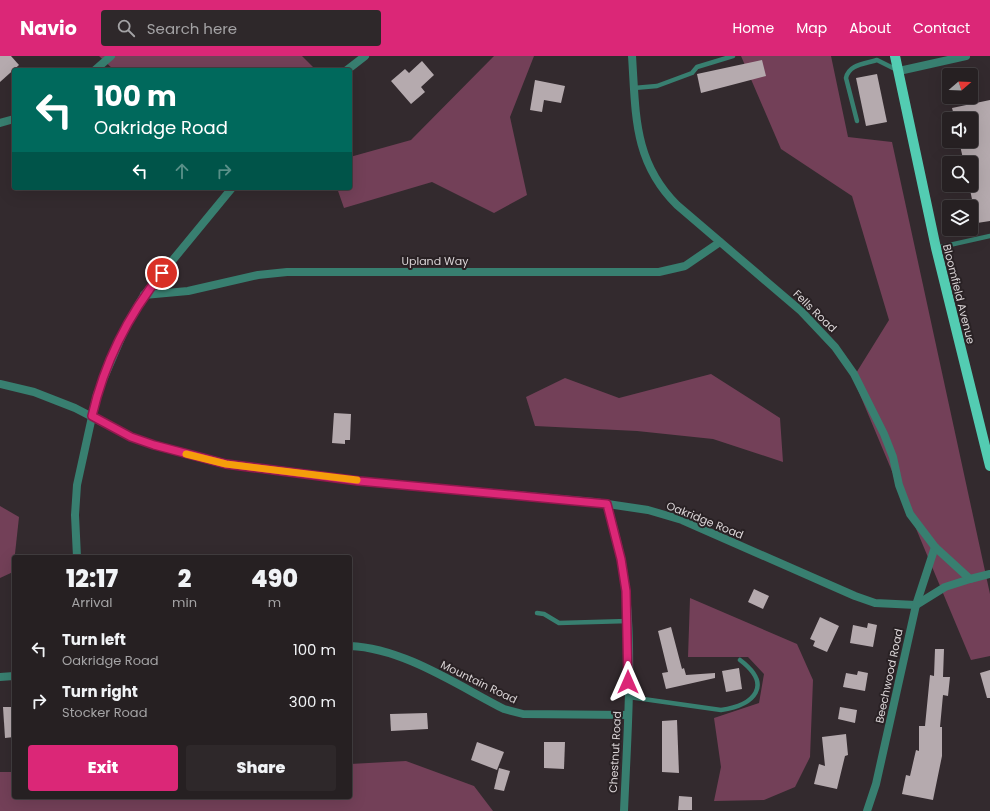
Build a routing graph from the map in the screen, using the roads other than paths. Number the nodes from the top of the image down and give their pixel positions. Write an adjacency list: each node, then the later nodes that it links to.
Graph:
1 (111, 56): 7 (street)
2 (365, 56): 8 (street)
3 (632, 56): 10 (street, Fells Road)
4 (733, 56): 10 (lane)
5 (896, 56): 9 (main road, Bloomfield Avenue)
6 (966, 56): 9 (street)
7 (97, 68)
8 (349, 68)
9 (899, 71): 12 (lane); 17 (main road, Bloomfield Avenue)
10 (634, 88): 16 (street, Fells Road)
11 (12, 120): 13 (street)
12 (857, 121)
13 (0, 124)
14 (230, 190): 18 (street)
15 (990, 236): 17 (lane)
16 (720, 242): 18 (street, Upland Way); 23 (street, Fells Road)
17 (936, 248): 21 (main road, Bloomfield Avenue)
18 (144, 295): 20 (street)
19 (0, 384): 20 (street, Oakridge Road)
20 (92, 416): 22 (street, Oakridge Road); 24 (street)
21 (990, 466)
22 (607, 504): 27 (street, Oakridge Road); 29 (street, Chestnut Road)
23 (935, 547): 26 (street, Fells Road); 27 (street, Beechwood Road)
24 (77, 555)
25 (990, 574): 26 (street)
26 (970, 579): 27 (street)
27 (916, 605): 37 (street, Beechwood Road)
28 (537, 613): 29 (lane)
29 (628, 621): 34 (street, Chestnut Road)
30 (352, 646): 35 (street, Mountain Road)
31 (740, 660): 34 (lane)
32 (12, 676): 33 (street)
33 (0, 677)
34 (629, 697): 35 (street, Chestnut Road)
35 (628, 715): 36 (street, Chestnut Road)
36 (624, 811)
37 (867, 811)

